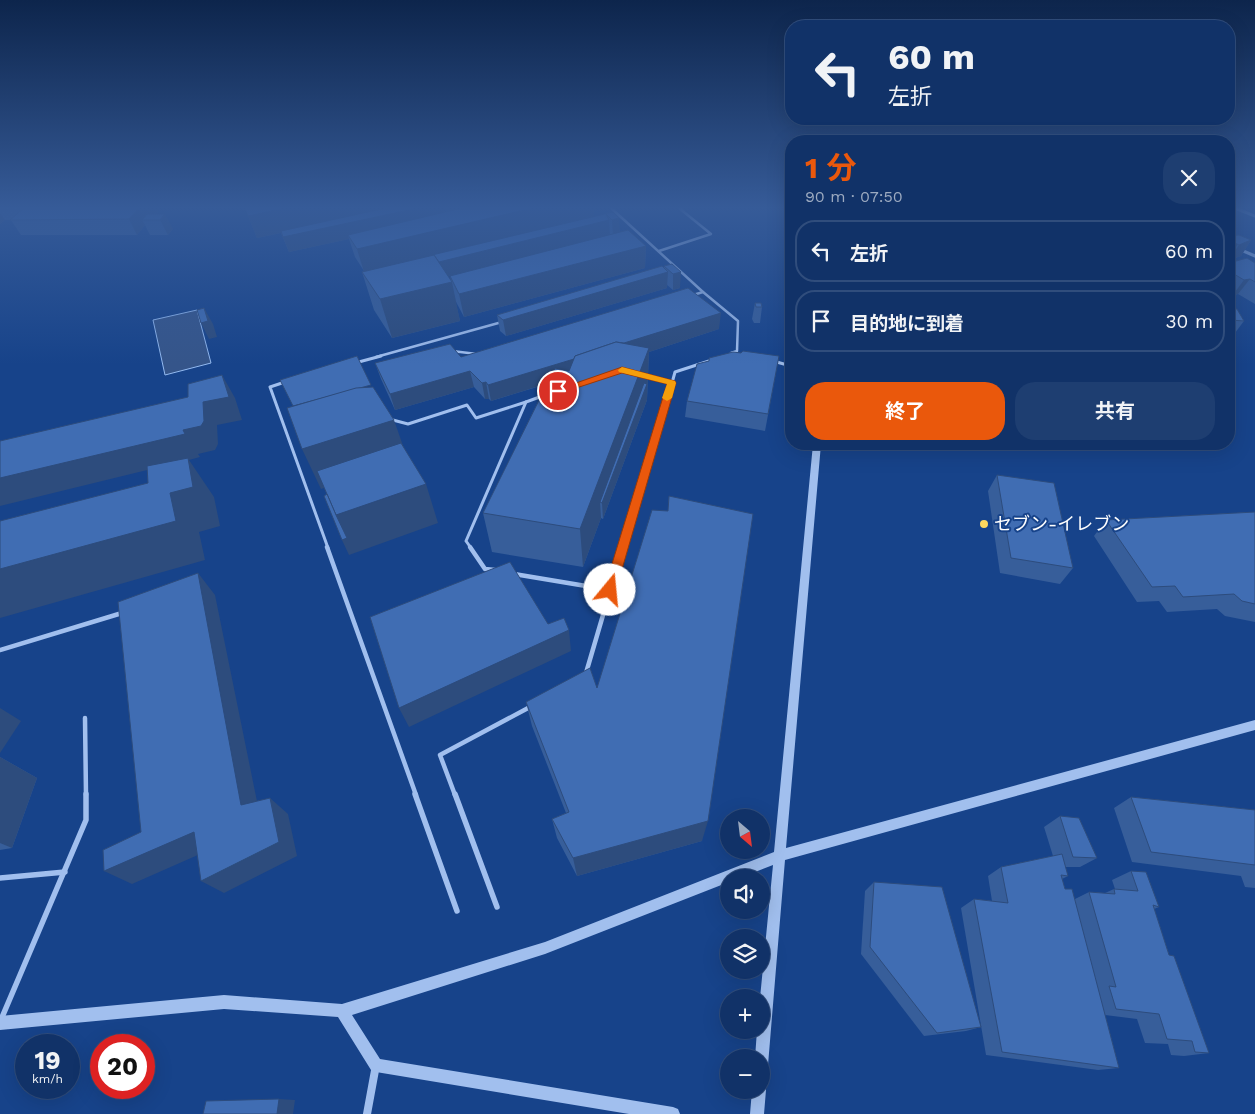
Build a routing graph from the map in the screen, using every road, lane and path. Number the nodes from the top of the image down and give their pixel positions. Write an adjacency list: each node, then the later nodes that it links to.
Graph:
1 (670, 260): 2 (lane)
2 (683, 272): 3 (lane); 4 (lane)
3 (673, 274)
4 (703, 292): 5 (lane); 10 (lane)
5 (685, 297)
6 (505, 321): 7 (lane)
7 (440, 339): 8 (lane); 17 (lane)
8 (444, 345)
9 (447, 351): 11 (lane)
10 (737, 351): 12 (lane); 13 (lane)
11 (480, 354)
12 (728, 354)
13 (746, 354)
14 (719, 357): 20 (lane)
15 (764, 359): 16 (lane)
16 (785, 364)
17 (346, 365)
18 (638, 374): 20 (lane)
19 (289, 381): 36 (lane)
20 (672, 383): 25 (lane)
21 (552, 393): 22 (lane)
22 (526, 402): 23 (lane); 25 (lane)
23 (384, 418)
24 (816, 450): 32 (street)
25 (610, 590): 28 (lane)
26 (125, 612): 27 (lane)
27 (0, 650)
28 (585, 678)
29 (533, 705): 35 (lane)
30 (86, 718): 33 (lane)
31 (1255, 725): 32 (street)
32 (780, 856): 37 (street); 39 (street)
33 (65, 872): 34 (lane); 38 (lane)
34 (0, 878)
35 (497, 907)
36 (457, 910)
37 (342, 1011): 38 (street); 40 (street)
38 (0, 1022)
39 (762, 1049)
40 (376, 1065): 42 (street); 43 (street)
41 (758, 1099): 44 (street)
42 (367, 1114)
43 (673, 1114)
44 (757, 1114)

